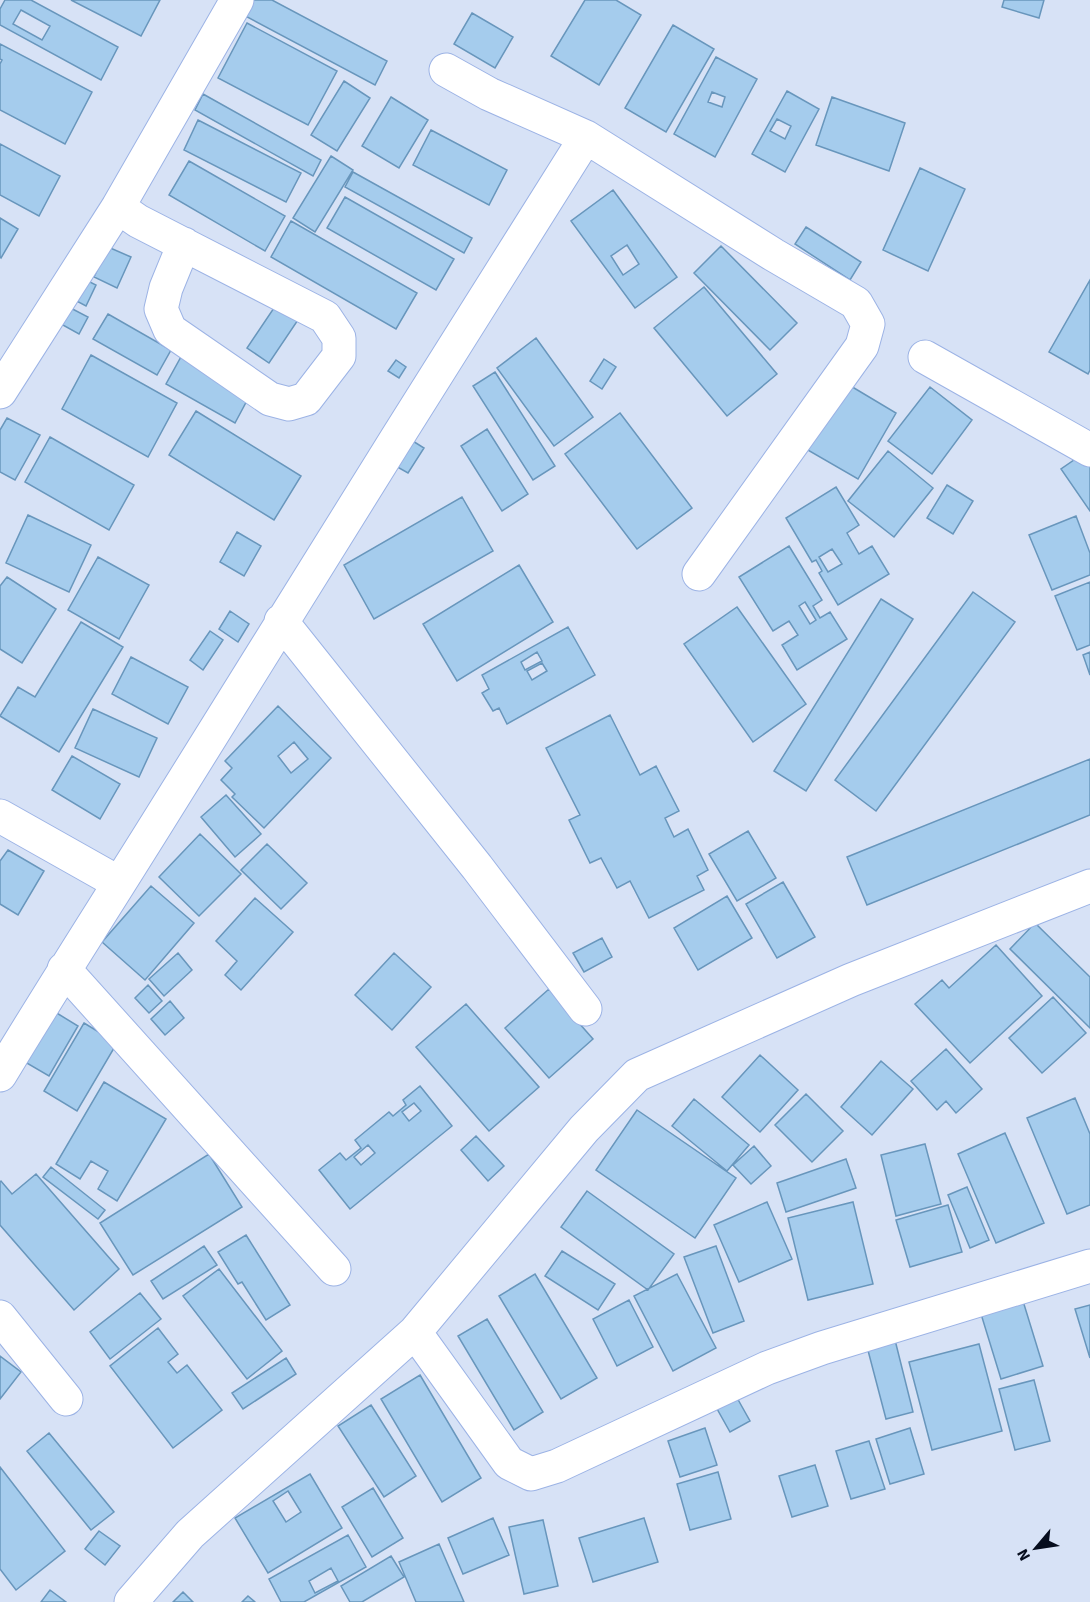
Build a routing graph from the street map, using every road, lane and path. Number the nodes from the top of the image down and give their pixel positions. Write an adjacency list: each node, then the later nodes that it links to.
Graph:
1 (237, 0): 4 (street)
2 (446, 70): 3 (street)
3 (586, 137): 9 (street); 10 (street)
4 (118, 207): 5 (street); 7 (street)
5 (184, 244): 5 (street)
6 (926, 357): 8 (street)
7 (0, 392)
8 (1090, 450)
9 (699, 574)
10 (282, 621): 12 (street); 15 (street)
11 (0, 816): 12 (street)
12 (118, 883): 14 (street)
13 (1090, 886): 20 (street)
14 (64, 969): 16 (street); 18 (street)
15 (585, 1009)
16 (0, 1075)
17 (1090, 1266): 20 (street)
18 (334, 1269)
19 (0, 1317): 21 (street)
20 (415, 1332): 22 (street)
21 (66, 1399)
22 (131, 1602)

